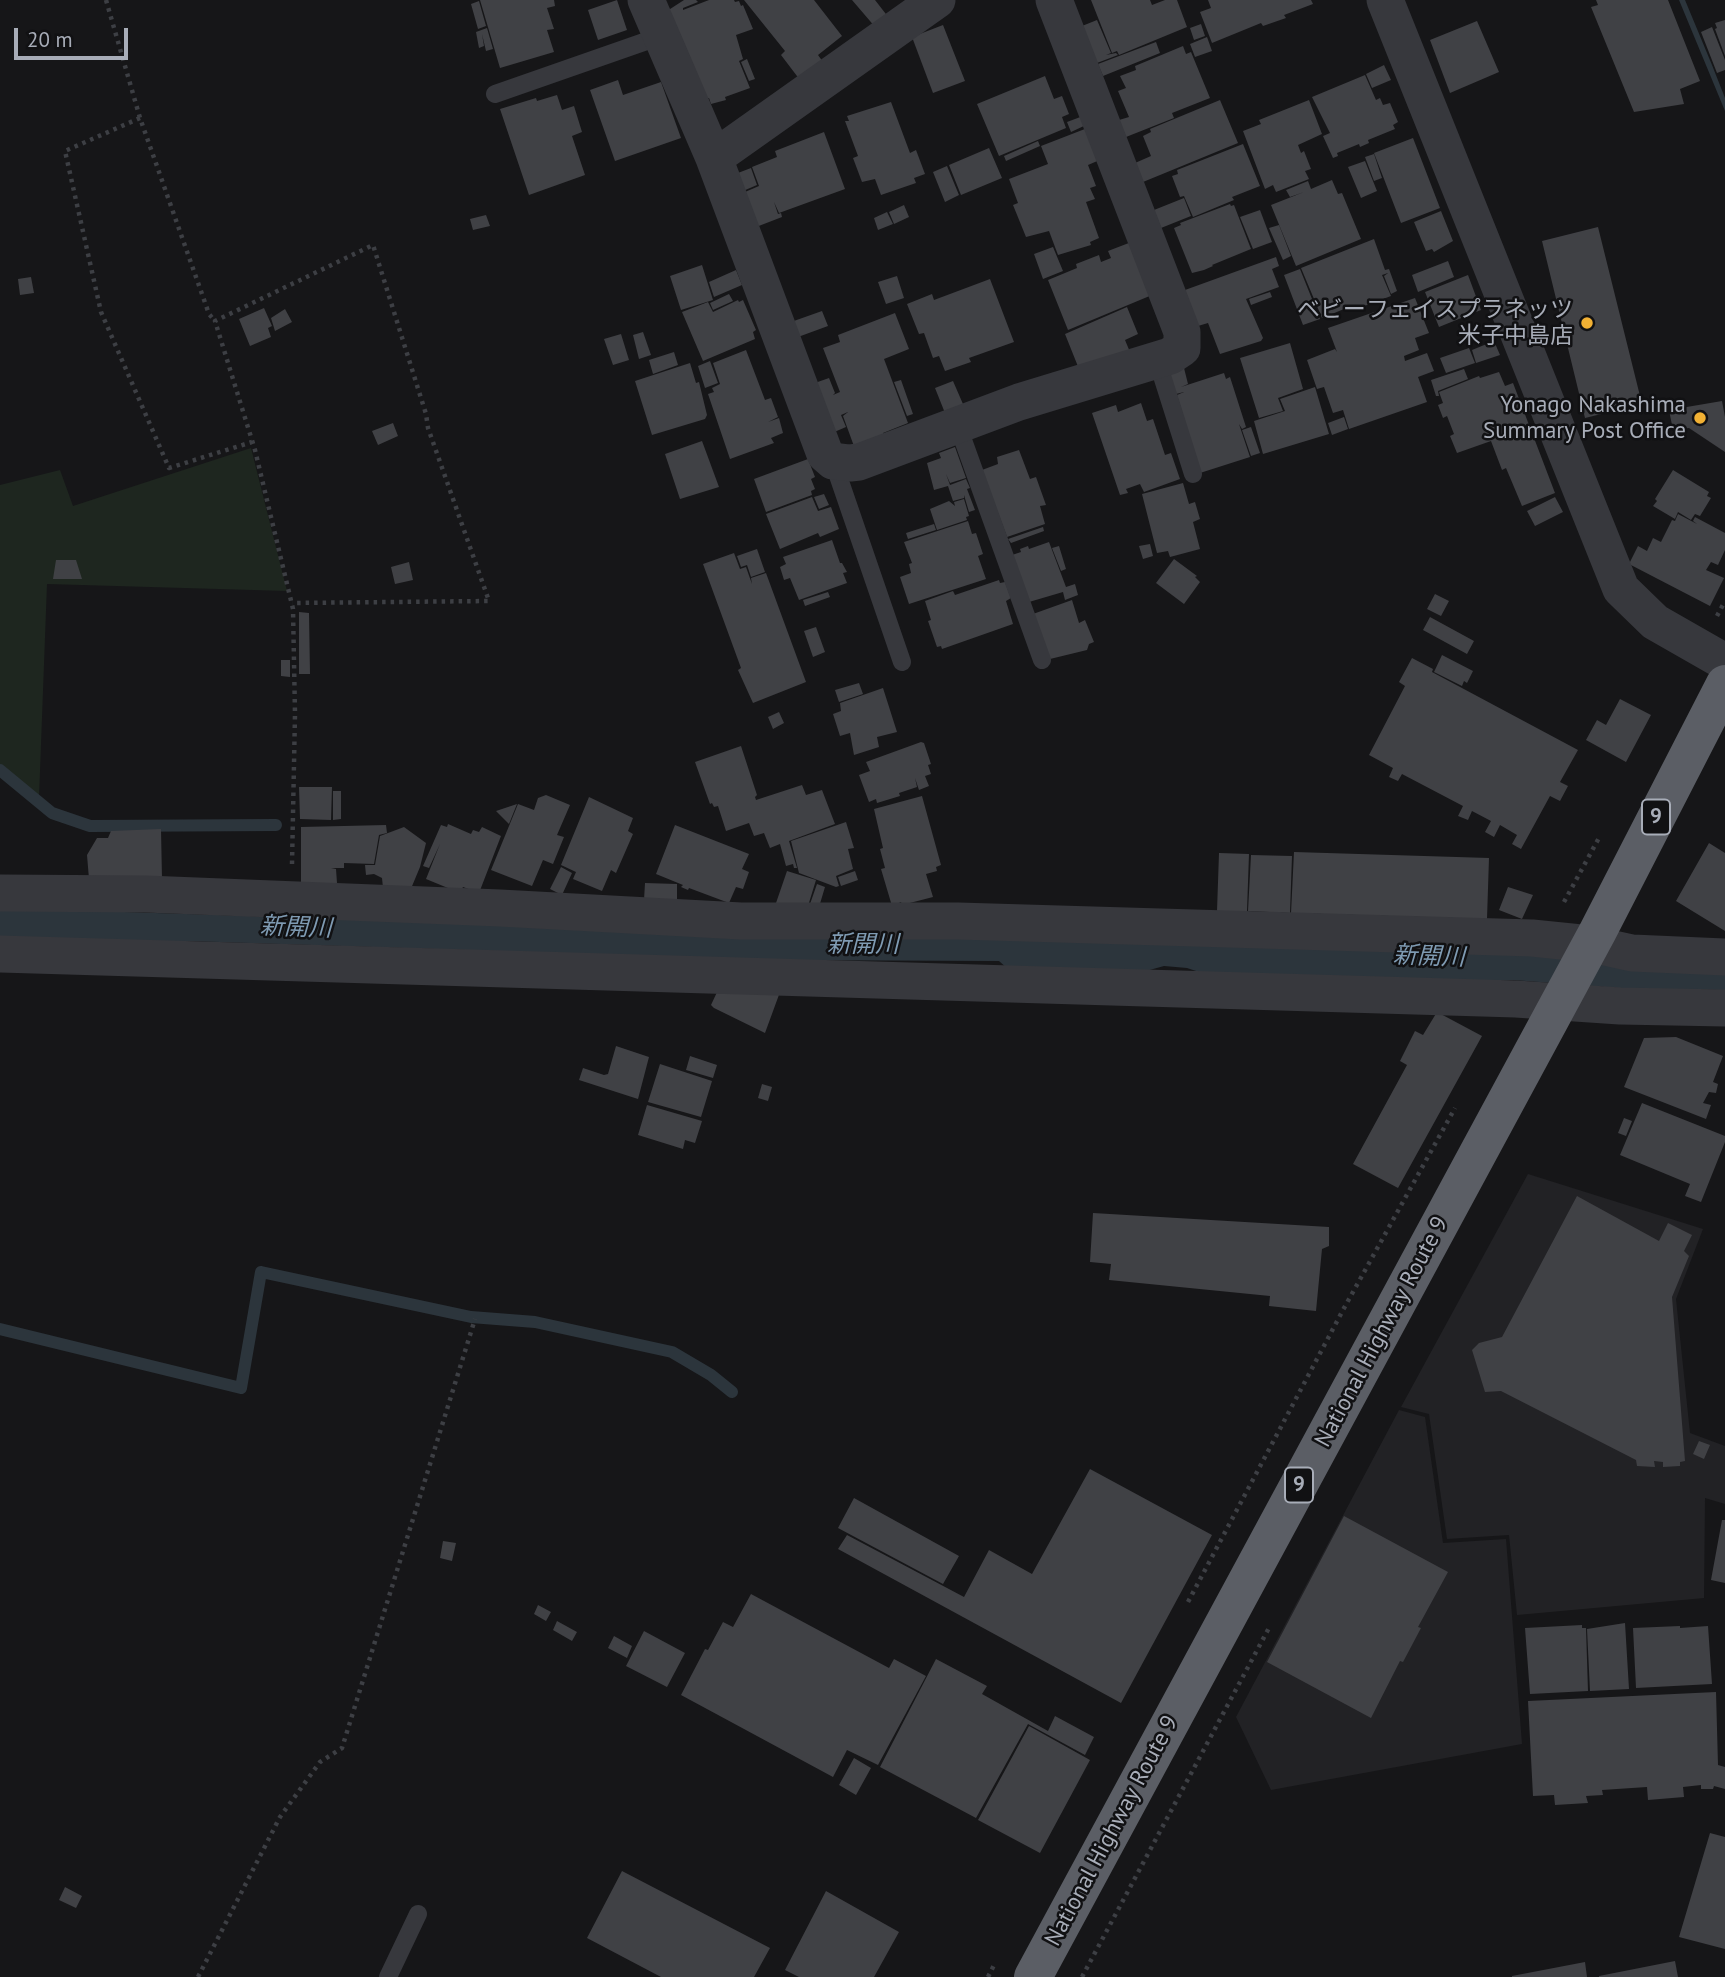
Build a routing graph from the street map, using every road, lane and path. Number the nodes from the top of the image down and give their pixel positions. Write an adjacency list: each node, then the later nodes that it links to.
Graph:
1 (106, 0): 8 (path)
2 (646, 0): 6 (street)
3 (937, 0): 9 (street)
4 (1054, 0): 11 (street)
5 (1385, 0): 19 (street)
6 (661, 36): 7 (lane); 9 (street)
7 (495, 94)
8 (140, 118): 10 (path); 13 (path)
9 (714, 158): 14 (street)
10 (215, 321): 13 (path); 16 (path)
11 (1157, 360): 12 (street); 15 (lane)
12 (958, 426): 14 (street); 17 (lane)
13 (252, 442): 16 (path)
14 (833, 461): 18 (lane)
15 (1194, 474)
16 (292, 603): 22 (path)
17 (1042, 660)
18 (902, 662)
19 (1725, 662)
20 (1725, 684): 23 (highway, National Highway Route 9 / 9)
21 (0, 893): 22 (street)
22 (291, 900): 23 (street)
23 (1588, 947): 25 (street); 26 (highway, National Highway Route 9 / 9)
24 (0, 954): 26 (street)
25 (1725, 957)
26 (1561, 997): 27 (street); 36 (highway, National Highway Route 9 / 9)
27 (1725, 1008)
28 (1457, 1104): 30 (path)
29 (475, 1319): 33 (path)
30 (1183, 1611)
31 (418, 1914): 34 (lane)
32 (995, 1964): 35 (path)
33 (198, 1977)
34 (388, 1977)
35 (988, 1977)
36 (1033, 1977)

